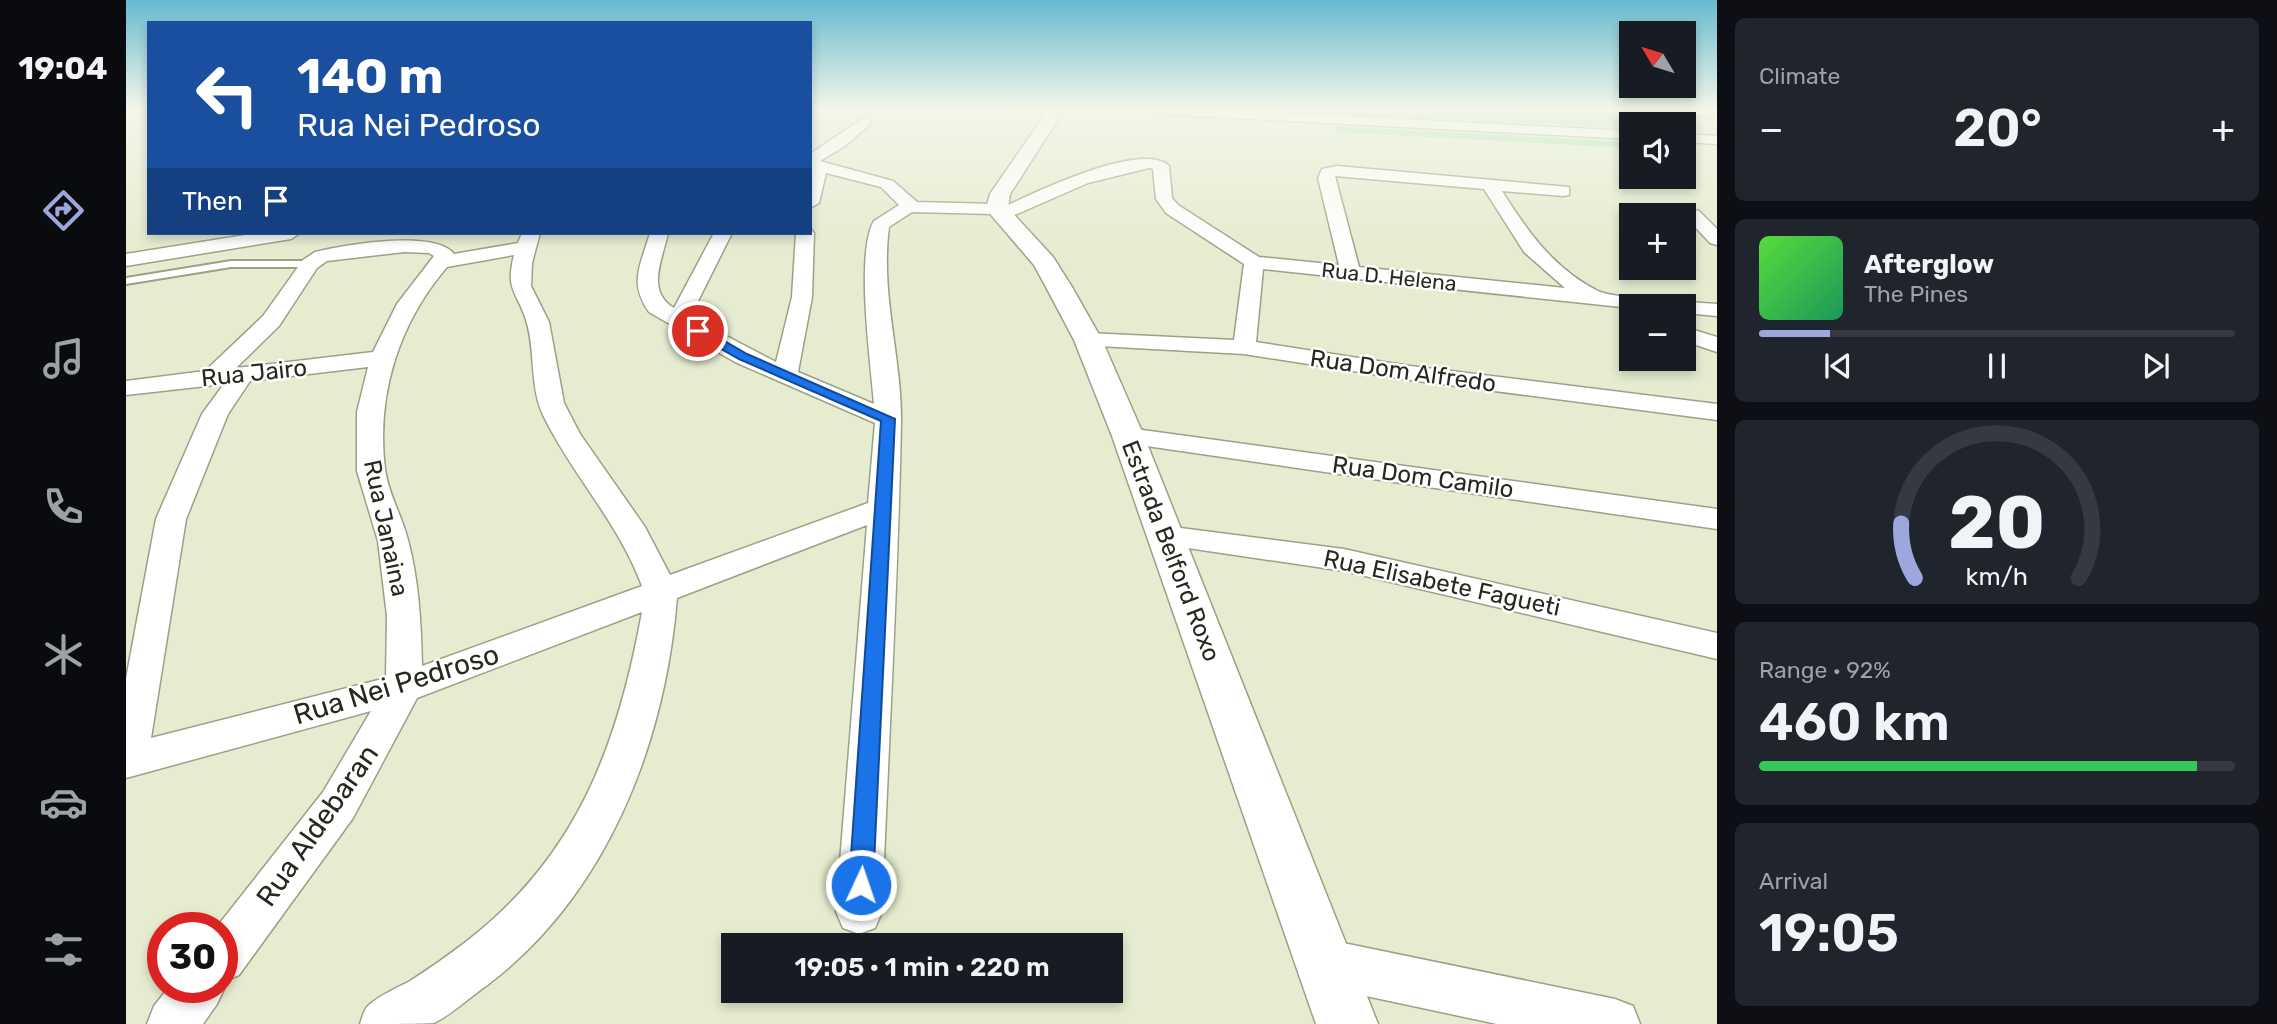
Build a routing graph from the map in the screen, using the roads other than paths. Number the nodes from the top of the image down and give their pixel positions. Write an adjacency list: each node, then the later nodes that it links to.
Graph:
1 (1024, 158): 7 (street)
2 (814, 163): 3 (street); 6 (street)
3 (812, 183)
4 (1492, 186): 5 (street); 19 (street); 21 (street)
5 (1563, 191)
6 (912, 207): 7 (street); 36 (street)
7 (999, 212): 17 (street, Rua D. Helena); 28 (street, Estrada Belford Roxo)
8 (1696, 218): 13 (street)
9 (279, 235): 15 (street)
10 (658, 235): 26 (street)
11 (722, 235): 26 (street)
12 (805, 235): 32 (street)
13 (1717, 239)
14 (528, 240): 16 (street); 41 (street)
15 (126, 260)
16 (441, 262): 18 (street); 31 (street, Rua Janaina)
17 (1254, 262): 19 (street, Rua D. Helena); 30 (street)
18 (310, 264): 20 (lane); 33 (street)
19 (1351, 274): 21 (street, Rua D. Helena)
20 (126, 281)
21 (1600, 300): 22 (street, Rua D. Helena); 23 (street)
22 (1619, 302)
23 (1619, 308)
24 (1696, 308): 25 (street)
25 (1717, 310)
26 (679, 318): 32 (street)
27 (1696, 338): 29 (street)
28 (1088, 340): 30 (street, Rua Dom Alfredo); 37 (street, Estrada Belford Roxo)
29 (1717, 345)
30 (1244, 347): 35 (street, Rua Dom Alfredo)
31 (382, 358): 33 (street, Rua Jairo); 43 (street, Rua Janaina)
32 (785, 375): 36 (street)
33 (228, 376): 34 (street, Rua Jairo); 44 (street)
34 (126, 388)
35 (1717, 412)
36 (888, 419): 38 (street)
37 (1128, 436): 39 (street, Rua Dom Camilo); 40 (street, Estrada Belford Roxo)
38 (883, 508): 41 (street, Rua Nei Pedroso); 45 (street)
39 (1717, 519)
40 (1165, 536): 42 (street, Rua Elisabete Fagueti); 47 (street, Estrada Belford Roxo)
41 (660, 592): 43 (street, Rua Nei Pedroso); 50 (street)
42 (1717, 646)
43 (404, 688): 44 (street, Rua Nei Pedroso); 46 (street, Rua Aldebaran)
44 (126, 761)
45 (859, 912)
46 (238, 937)
47 (1324, 963): 51 (street, Estrada Belford Roxo); 52 (street)
48 (188, 1003): 49 (street)
49 (172, 1024)
50 (385, 1024)
51 (1347, 1024)
52 (1615, 1024)

